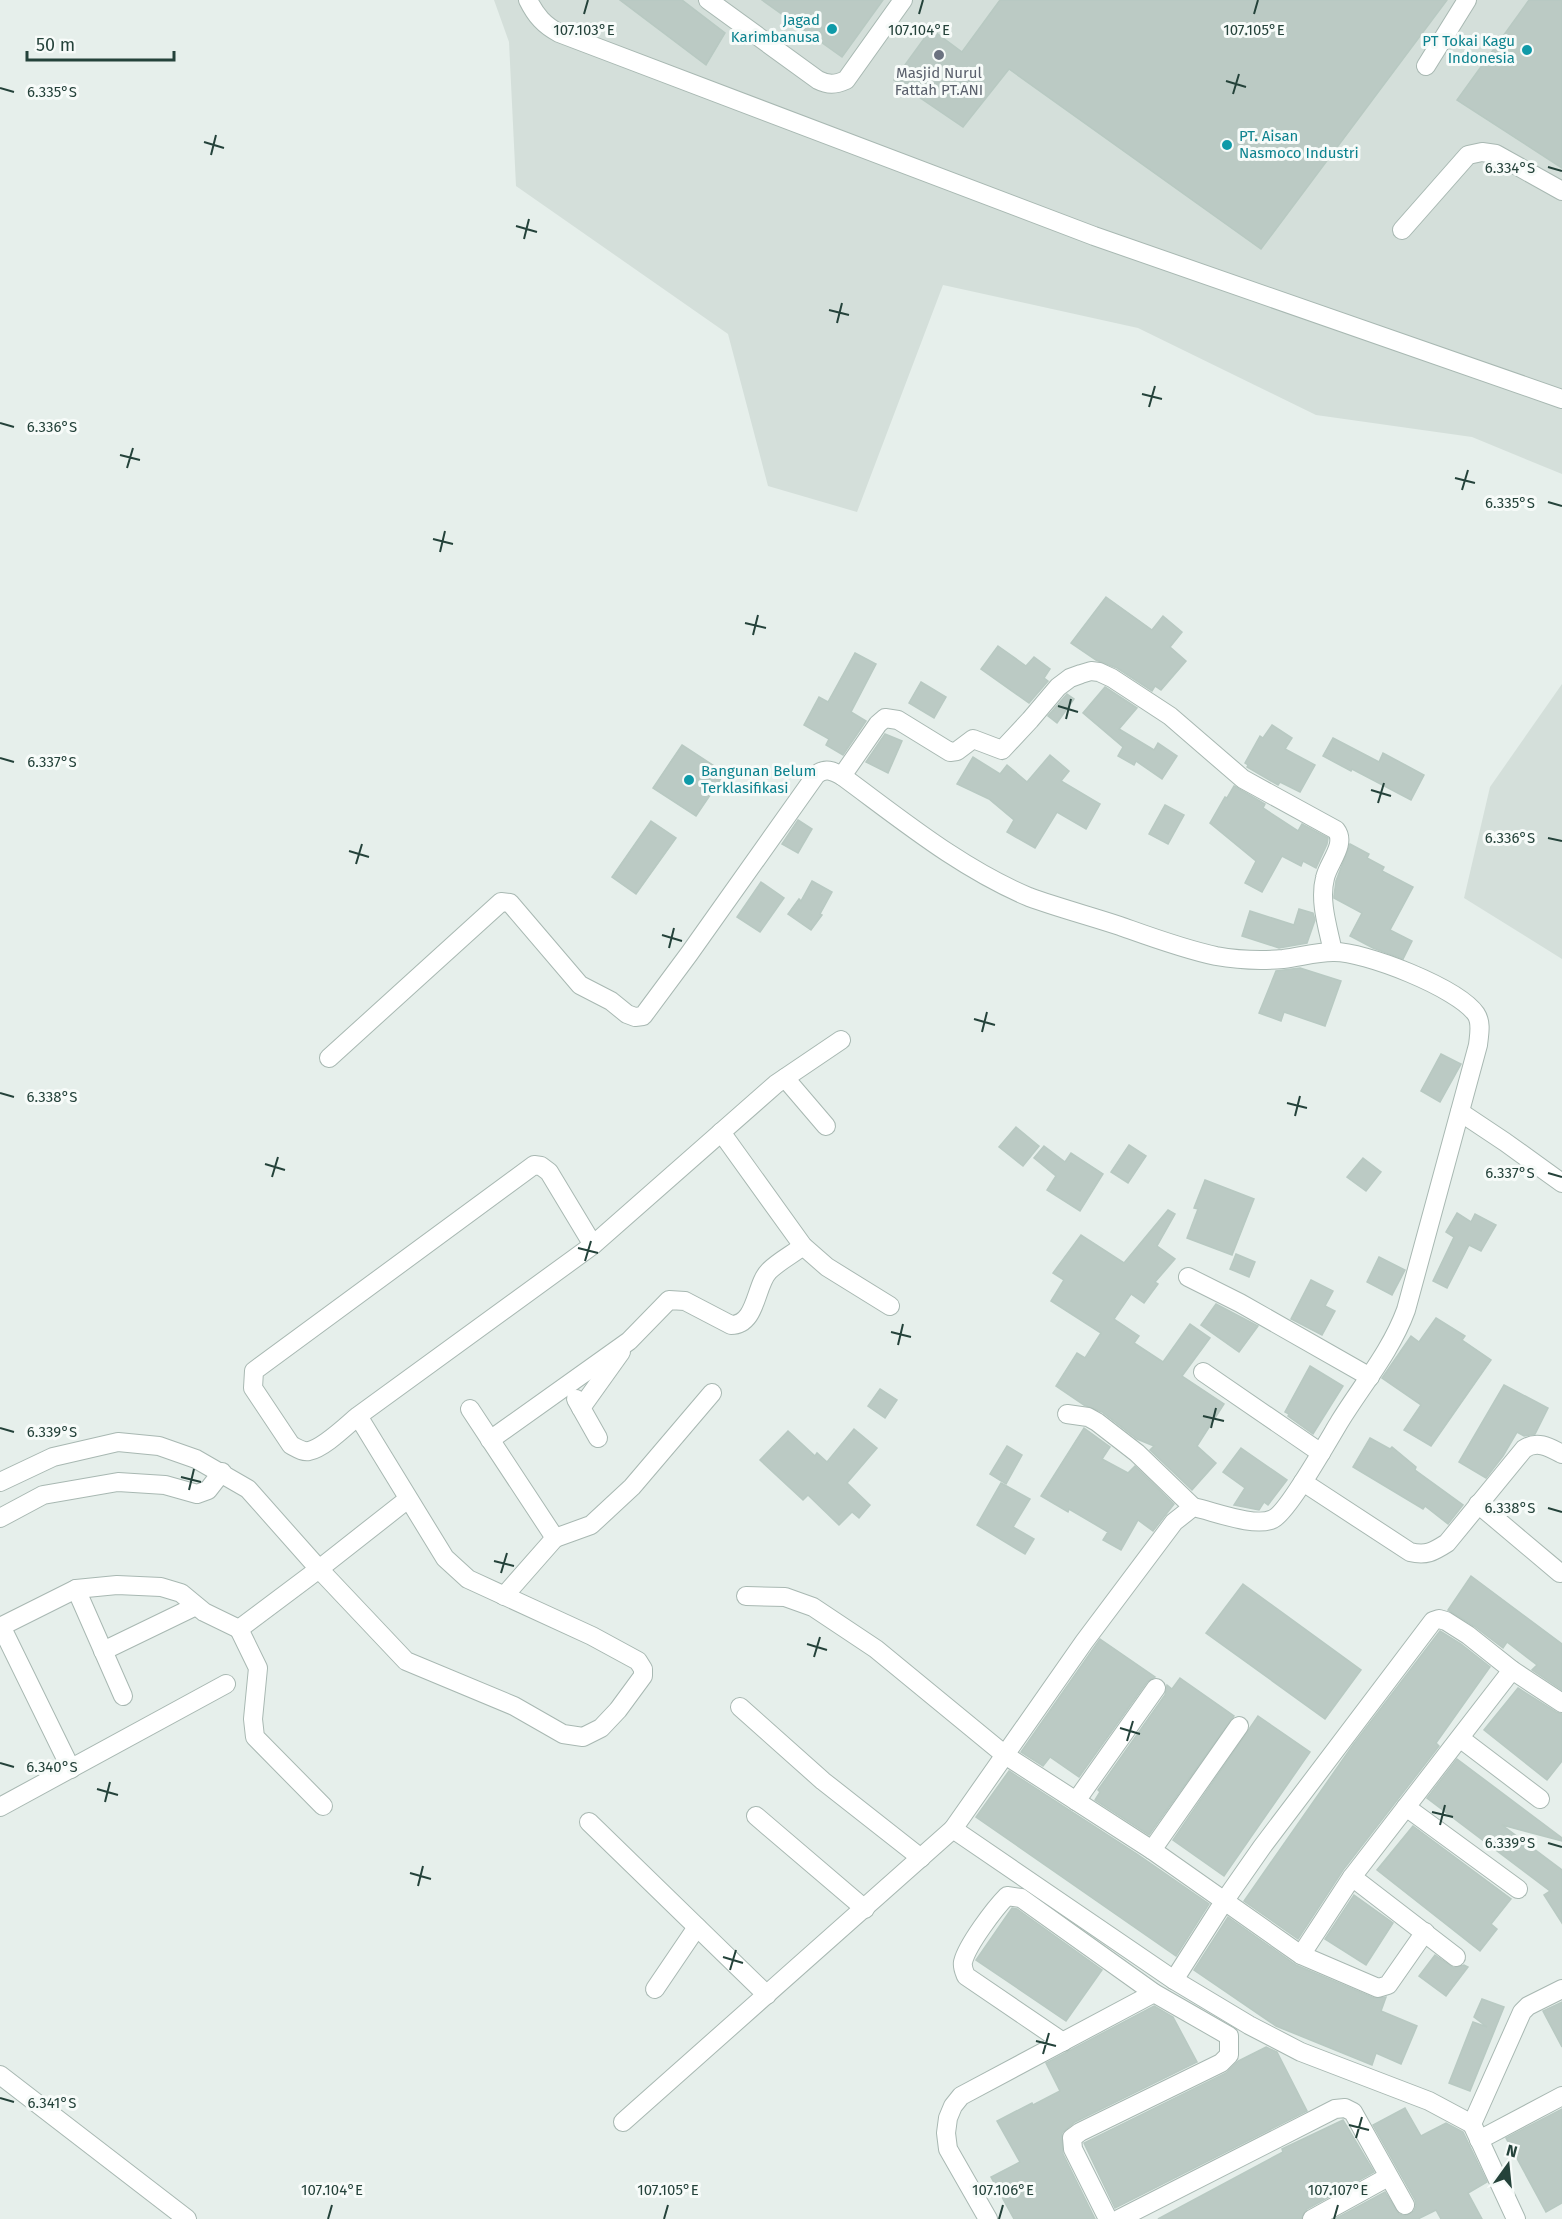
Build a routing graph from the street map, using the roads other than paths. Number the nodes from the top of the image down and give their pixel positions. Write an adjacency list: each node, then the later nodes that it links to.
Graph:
1 (528, 0): 8 (street)
2 (708, 0): 3 (street)
3 (903, 0)
4 (1467, 0): 5 (street)
5 (1426, 66)
6 (1562, 191): 7 (street)
7 (1402, 230)
8 (1562, 399)
9 (842, 776): 10 (street); 10 (street); 12 (street)
10 (1332, 952): 14 (street)
11 (842, 1040): 13 (street)
12 (329, 1058)
13 (785, 1078): 15 (street); 16 (street)
14 (1460, 1112): 17 (street); 24 (street)
15 (826, 1126)
16 (721, 1132): 18 (street); 19 (street)
17 (1562, 1183)
18 (593, 1245): 30 (street); 30 (street)
19 (804, 1246): 21 (street); 22 (street)
20 (1188, 1277): 24 (street)
21 (890, 1306)
22 (628, 1341): 25 (street); 27 (street)
23 (1203, 1372): 33 (street)
24 (1370, 1377): 33 (street)
25 (567, 1385): 27 (street); 32 (street)
26 (712, 1393): 42 (street)
27 (581, 1408): 31 (street)
28 (470, 1409): 32 (street)
29 (1067, 1414): 40 (street)
30 (358, 1416): 38 (street)
31 (598, 1438)
32 (490, 1440): 42 (street)
33 (1321, 1453): 37 (street)
34 (1562, 1454): 39 (street)
35 (222, 1472): 36 (street); 41 (street); 43 (street)
36 (0, 1482)
37 (1303, 1482): 39 (street); 40 (street)
38 (408, 1499): 43 (street); 46 (street)
39 (1479, 1504): 44 (street)
40 (1193, 1506): 60 (street)
41 (0, 1518)
42 (555, 1538): 46 (street)
43 (319, 1569): 46 (street); 50 (street)
44 (1560, 1573)
45 (76, 1589): 48 (street); 49 (street); 51 (street)
46 (504, 1596)
47 (746, 1596): 60 (street)
48 (196, 1606): 50 (street); 51 (street)
49 (0, 1627): 61 (street)
50 (239, 1629): 64 (street)
51 (103, 1651): 55 (street)
52 (1512, 1670): 56 (street); 59 (street); 74 (street)
53 (226, 1684): 61 (street)
54 (1156, 1688): 63 (street)
55 (123, 1696)
56 (1562, 1703)
57 (740, 1707): 71 (street)
58 (1239, 1726): 70 (street)
59 (1461, 1739): 62 (street); 66 (street)
60 (1005, 1755): 63 (street); 69 (street)
61 (71, 1769): 65 (street)
62 (1540, 1799)
63 (1076, 1801): 70 (street)
64 (323, 1806)
65 (0, 1807)
66 (1406, 1807): 72 (street); 73 (street)
67 (756, 1816): 75 (street)
68 (589, 1822): 76 (street)
69 (953, 1829): 71 (street); 80 (street)
70 (1152, 1850): 74 (street)
71 (921, 1858): 75 (street)
72 (1352, 1877): 77 (street); 78 (street)
73 (1518, 1889)
74 (1224, 1900): 78 (street); 80 (street)
75 (865, 1909): 84 (street)
76 (697, 1927): 81 (street); 84 (street)
77 (1425, 1932): 78 (street); 79 (street)
78 (1301, 1955)
79 (1456, 1957)
80 (1174, 1980): 89 (street)
81 (655, 1989)
82 (1562, 1989): 89 (street)
83 (1154, 1993): 85 (street); 85 (street); 94 (street)
84 (767, 1995): 88 (street)
85 (1063, 2042): 93 (street)
86 (0, 2075): 92 (street)
87 (1562, 2096): 89 (street)
88 (623, 2122)
89 (1475, 2132): 97 (street)
90 (1388, 2177): 91 (street); 95 (street); 96 (street)
91 (1405, 2205)
92 (187, 2219)
93 (988, 2219)
94 (1108, 2219)
95 (1119, 2219)
96 (1312, 2219)
97 (1516, 2219)

